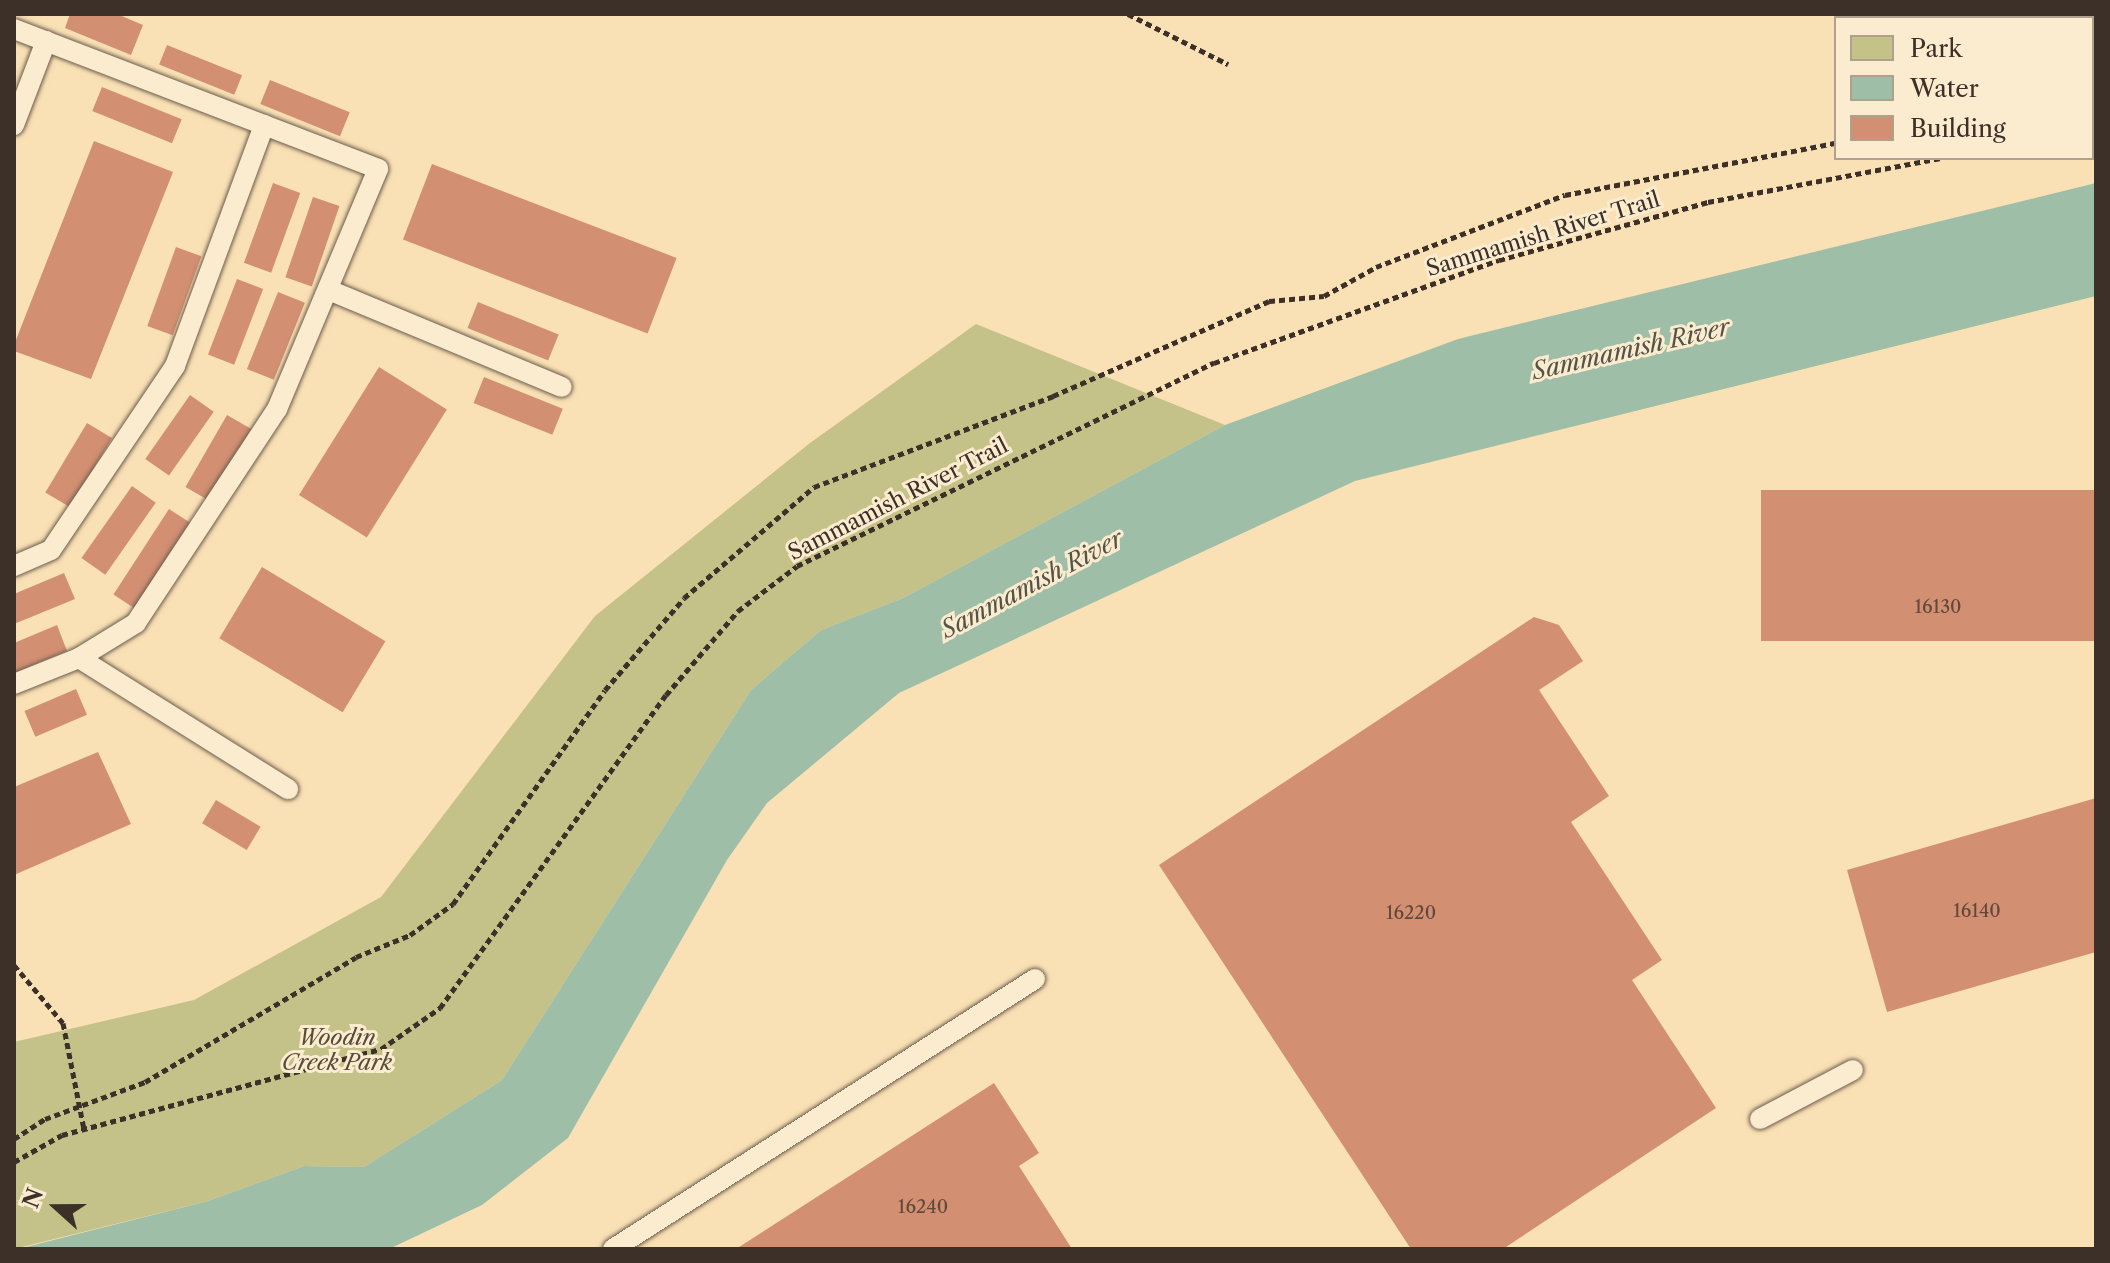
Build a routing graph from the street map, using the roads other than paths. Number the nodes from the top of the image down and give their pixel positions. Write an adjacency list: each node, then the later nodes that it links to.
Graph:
1 (14, 29): 2 (lane)
2 (46, 41): 3 (lane); 4 (lane)
3 (14, 125)
4 (264, 125): 5 (lane); 7 (lane)
5 (329, 290): 6 (lane); 8 (lane)
6 (562, 387)
7 (14, 566)
8 (79, 658): 9 (lane); 10 (lane)
9 (14, 684)
10 (288, 789)
11 (1035, 979): 14 (lane)
12 (1853, 1070): 13 (lane)
13 (1760, 1119)
14 (613, 1249)

